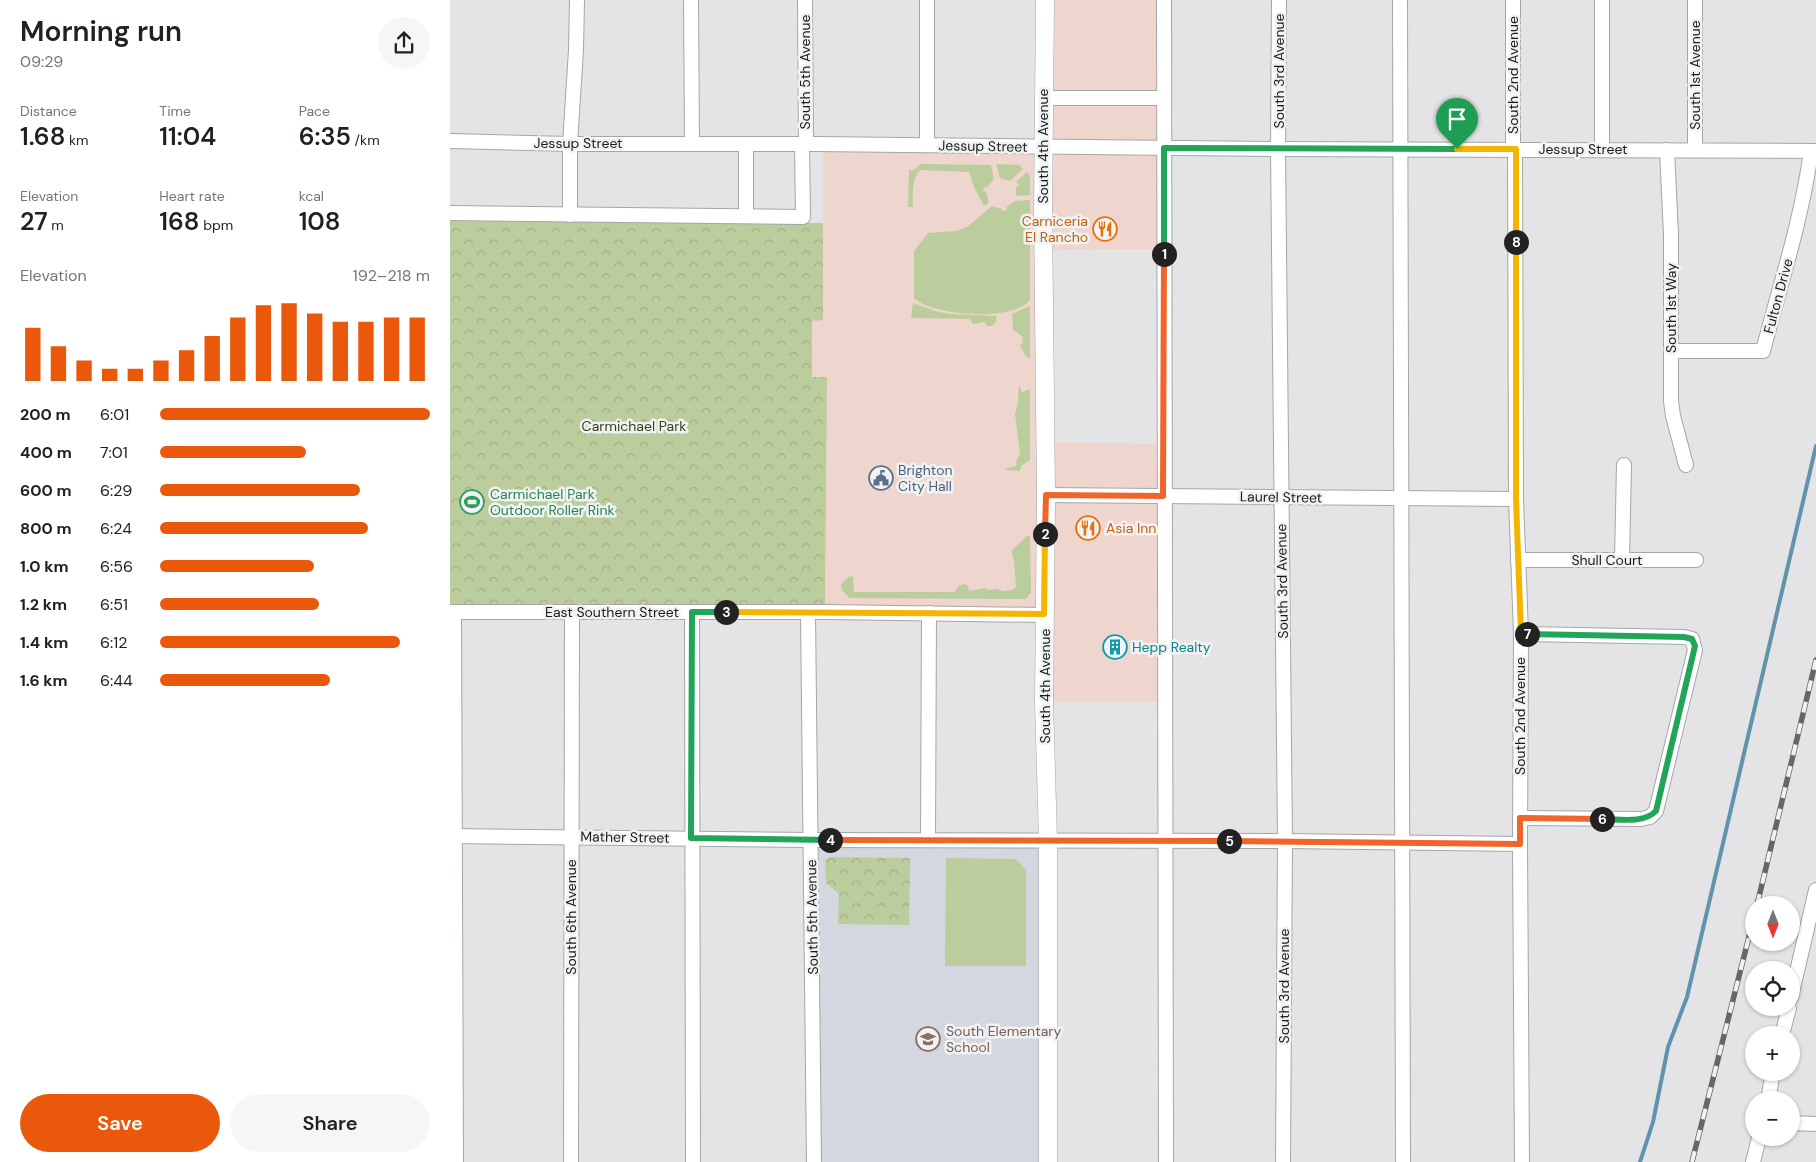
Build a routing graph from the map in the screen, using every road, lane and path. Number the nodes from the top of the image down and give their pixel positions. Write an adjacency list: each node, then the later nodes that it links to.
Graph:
1 (576, 0): 16 (street)
2 (691, 0): 15 (street)
3 (805, 0): 18 (street, South 5th Avenue)
4 (927, 0): 19 (street)
5 (1045, 0): 12 (main road, South 4th Avenue)
6 (1164, 0): 13 (street)
7 (1279, 0): 22 (street, South 3rd Avenue)
8 (1400, 0): 23 (street)
9 (1513, 0): 24 (street, South 2nd Avenue)
10 (1602, 0): 25 (street)
11 (1695, 0): 27 (street, South 1st Avenue)
12 (1044, 98): 13 (street); 20 (main road, South 4th Avenue)
13 (1164, 98): 21 (street)
14 (450, 141): 16 (street, Jessup Street)
15 (692, 143): 16 (street, Jessup Street); 17 (street, Jessup Street)
16 (570, 144): 31 (street)
17 (746, 144): 18 (street, Jessup Street); 30 (street)
18 (804, 144): 19 (street, Jessup Street); 30 (street, South 5th Avenue)
19 (927, 145): 20 (street, Jessup Street)
20 (1043, 147): 21 (street, Jessup Street); 35 (main road, South 4th Avenue)
21 (1164, 148): 22 (street, Jessup Street); 36 (street)
22 (1278, 149): 23 (street, Jessup Street); 37 (street, South 3rd Avenue)
23 (1400, 149): 24 (street, Jessup Street); 38 (street)
24 (1514, 149): 25 (street, Jessup Street); 39 (street, South 2nd Avenue)
25 (1602, 149): 26 (street, Jessup Street)
26 (1667, 150): 27 (street, Jessup Street); 32 (street, South 1st Way)
27 (1695, 150): 28 (street, Jessup Street)
28 (1813, 151): 32 (street, Fulton Drive)
29 (450, 213): 31 (street)
30 (746, 216): 31 (street)
31 (576, 217)
32 (1671, 351): 34 (street, South 1st Way)
33 (1624, 465): 41 (street)
34 (1686, 465)
35 (1046, 495): 36 (street, Laurel Street); 48 (main road, South 4th Avenue)
36 (1163, 496): 37 (street, Laurel Street); 57 (street)
37 (1282, 497): 38 (street, Laurel Street); 58 (street, South 3rd Avenue)
38 (1401, 498): 39 (street, Laurel Street); 59 (street)
39 (1516, 499): 40 (street, South 2nd Avenue)
40 (1518, 560): 41 (street, Shull Court); 49 (street, South 2nd Avenue)
41 (1622, 560): 42 (street, Shull Court)
42 (1696, 560)
43 (452, 612): 44 (street, East Southern Street); 51 (street)
44 (572, 612): 45 (street, East Southern Street); 52 (street, South 6th Avenue)
45 (692, 612): 46 (street, East Southern Street); 53 (street)
46 (808, 612): 47 (street, East Southern Street); 54 (street, South 5th Avenue)
47 (929, 613): 48 (street, East Southern Street); 55 (street)
48 (1044, 614): 56 (main road, South 4th Avenue)
49 (1521, 634): 50 (street, South 2nd Avenue); 50 (street)
50 (1520, 818): 60 (street, South 2nd Avenue)
51 (453, 836): 52 (street, Mather Street); 67 (street)
52 (570, 836): 53 (street, Mather Street); 68 (street, South 6th Avenue)
53 (691, 838): 54 (street, Mather Street); 69 (street)
54 (811, 840): 55 (street, Mather Street); 70 (street, South 5th Avenue)
55 (928, 840): 56 (street, Mather Street)
56 (1048, 840): 57 (street, Mather Street); 71 (main road, South 4th Avenue)
57 (1165, 840): 58 (street, Mather Street); 72 (street)
58 (1285, 841): 59 (street, Mather Street); 73 (street, South 3rd Avenue)
59 (1403, 843): 60 (street, Mather Street); 74 (street)
60 (1520, 844): 75 (street, South 2nd Avenue)
61 (1816, 890): 62 (street)
62 (1799, 961)
63 (1800, 1123): 64 (street)
64 (1816, 1124)
65 (1757, 1146): 76 (street)
66 (1759, 1146): 77 (street)
67 (456, 1162)
68 (571, 1162)
69 (692, 1162)
70 (814, 1162)
71 (1048, 1162)
72 (1166, 1162)
73 (1283, 1162)
74 (1403, 1162)
75 (1522, 1162)
76 (1752, 1162)
77 (1759, 1162)

